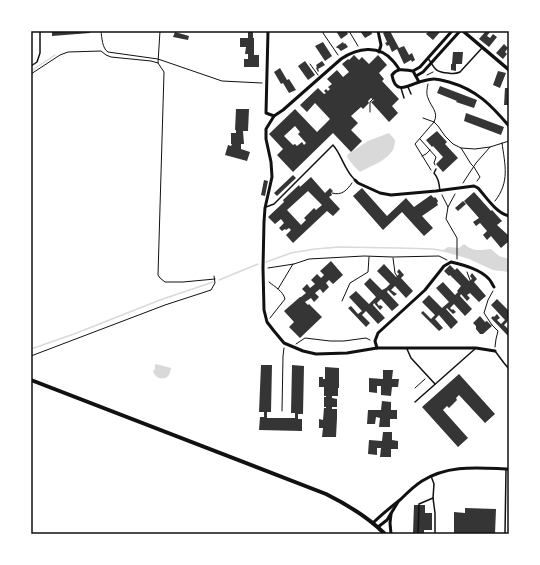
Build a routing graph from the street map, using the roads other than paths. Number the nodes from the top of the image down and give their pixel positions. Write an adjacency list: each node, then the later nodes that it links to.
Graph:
1 (40, 31): 10 (lane)
2 (268, 31): 20 (street)
3 (378, 31): 7 (street)
4 (452, 31): 8 (street)
5 (461, 31): 6 (street); 9 (street)
6 (482, 48): 9 (lane); 12 (street)
7 (379, 52): 11 (street); 20 (street)
8 (428, 58): 9 (lane); 13 (street)
9 (431, 63): 14 (street)
10 (31, 66)
11 (399, 69): 13 (street); 17 (street)
12 (509, 70)
13 (413, 71): 14 (street)
14 (416, 76): 15 (street)
15 (419, 82): 16 (street); 21 (street)
16 (408, 86): 17 (street); 18 (lane)
17 (401, 88): 19 (lane)
18 (411, 94)
19 (404, 98)
20 (274, 116): 25 (street)
21 (509, 126)
22 (436, 169): 24 (lane)
23 (355, 180): 24 (street); 25 (lane)
24 (440, 191): 26 (street)
25 (265, 208): 28 (street)
26 (509, 216)
27 (494, 287): 28 (street)
28 (377, 348): 30 (street)
29 (476, 348): 30 (street); 31 (street); 34 (lane)
30 (407, 349): 34 (lane)
31 (495, 351): 32 (lane)
32 (509, 368)
33 (31, 380): 41 (main road)
34 (435, 384): 35 (lane)
35 (415, 402)
36 (508, 468): 37 (street); 47 (lane)
37 (431, 476): 38 (lane); 39 (street)
38 (433, 498): 45 (lane); 46 (lane)
39 (400, 499): 40 (street); 41 (street)
40 (392, 513): 42 (street); 44 (street)
41 (373, 523): 42 (main road)
42 (378, 527): 43 (main road)
43 (385, 534)
44 (391, 534)
45 (418, 534)
46 (435, 534)
47 (506, 534)

